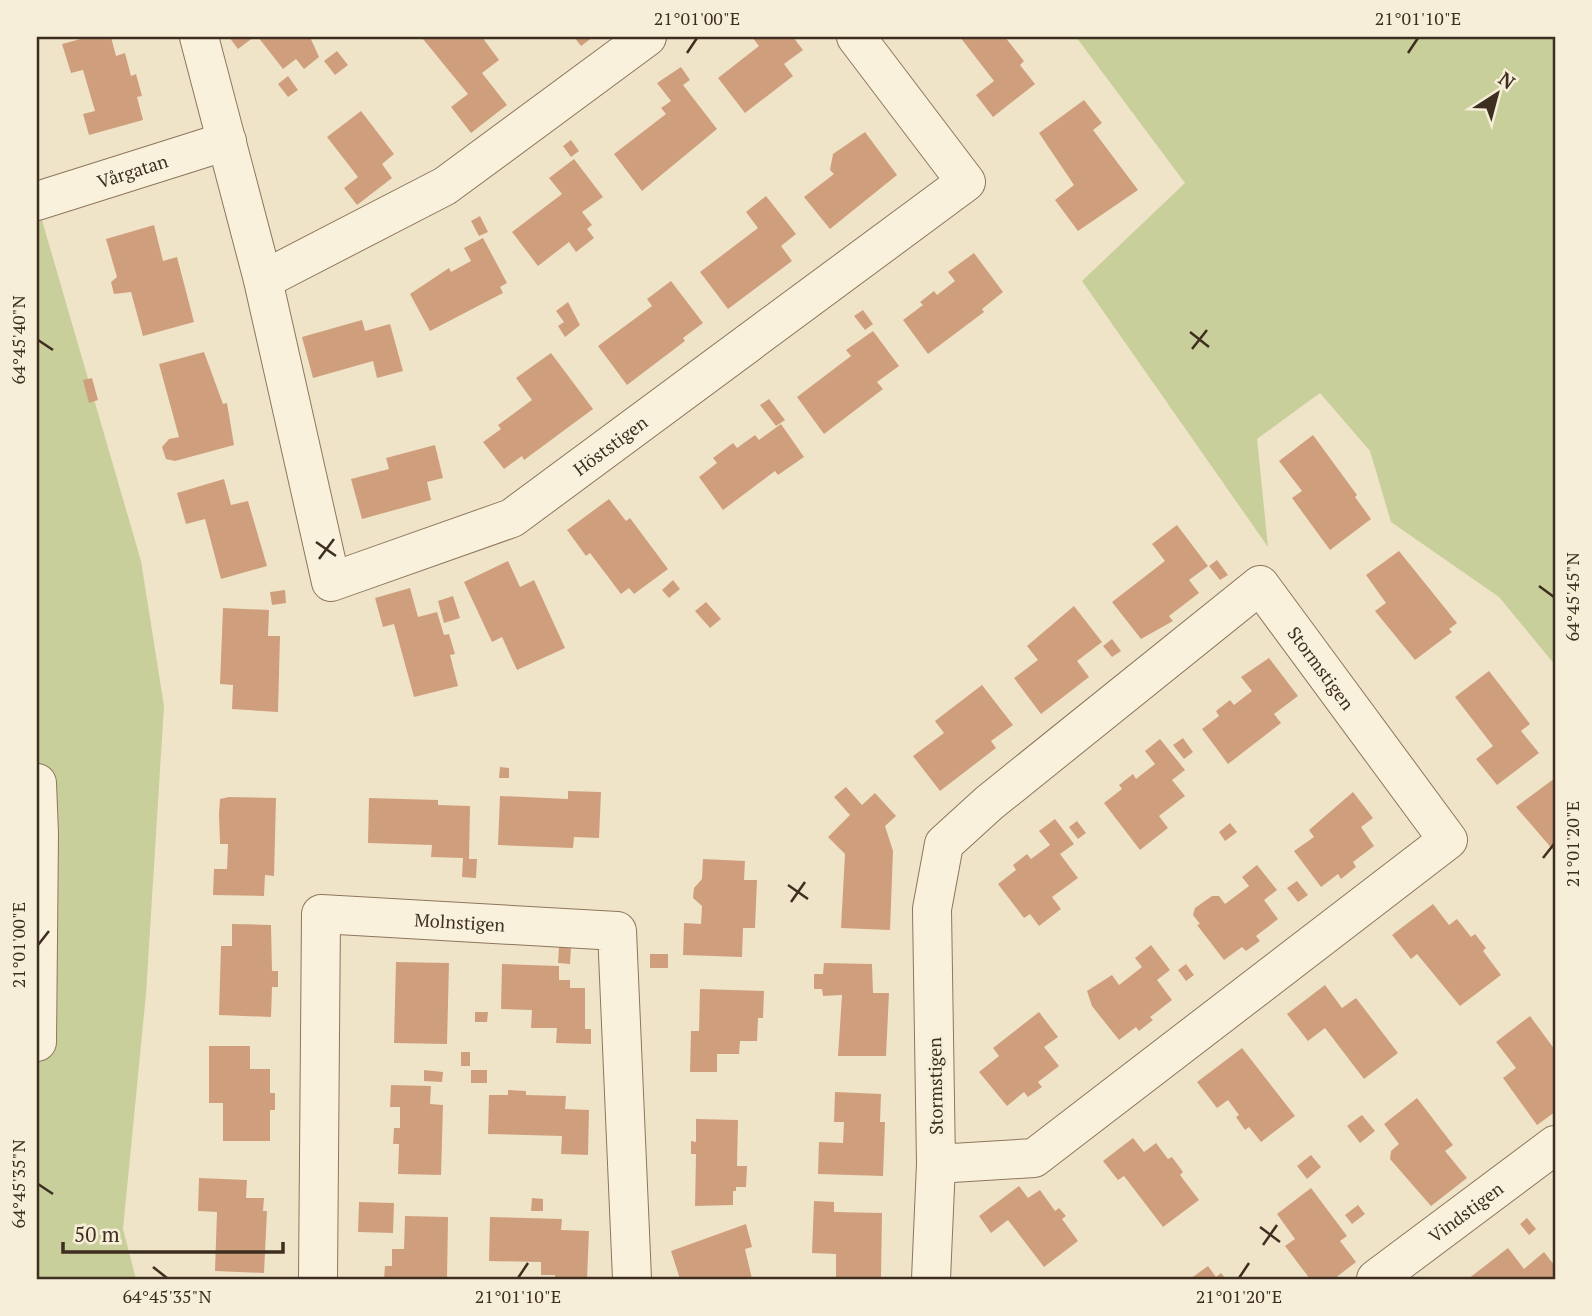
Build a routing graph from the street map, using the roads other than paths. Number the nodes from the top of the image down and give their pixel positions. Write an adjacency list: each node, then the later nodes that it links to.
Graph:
1 (199, 37): 4 (street, Höststigen)
2 (647, 37): 6 (street)
3 (856, 37): 6 (street, Höststigen)
4 (227, 141): 5 (street, Vårgatan); 6 (street, Höststigen)
5 (37, 201)
6 (262, 281)
7 (37, 783): 8 (street)
8 (37, 1042)
9 (1555, 1145): 14 (street, Vindstigen)
10 (936, 1164): 10 (street, Stormstigen); 13 (street, Stormstigen)
11 (318, 1279): 12 (street, Molnstigen)
12 (632, 1279)
13 (931, 1279)
14 (1376, 1279)

